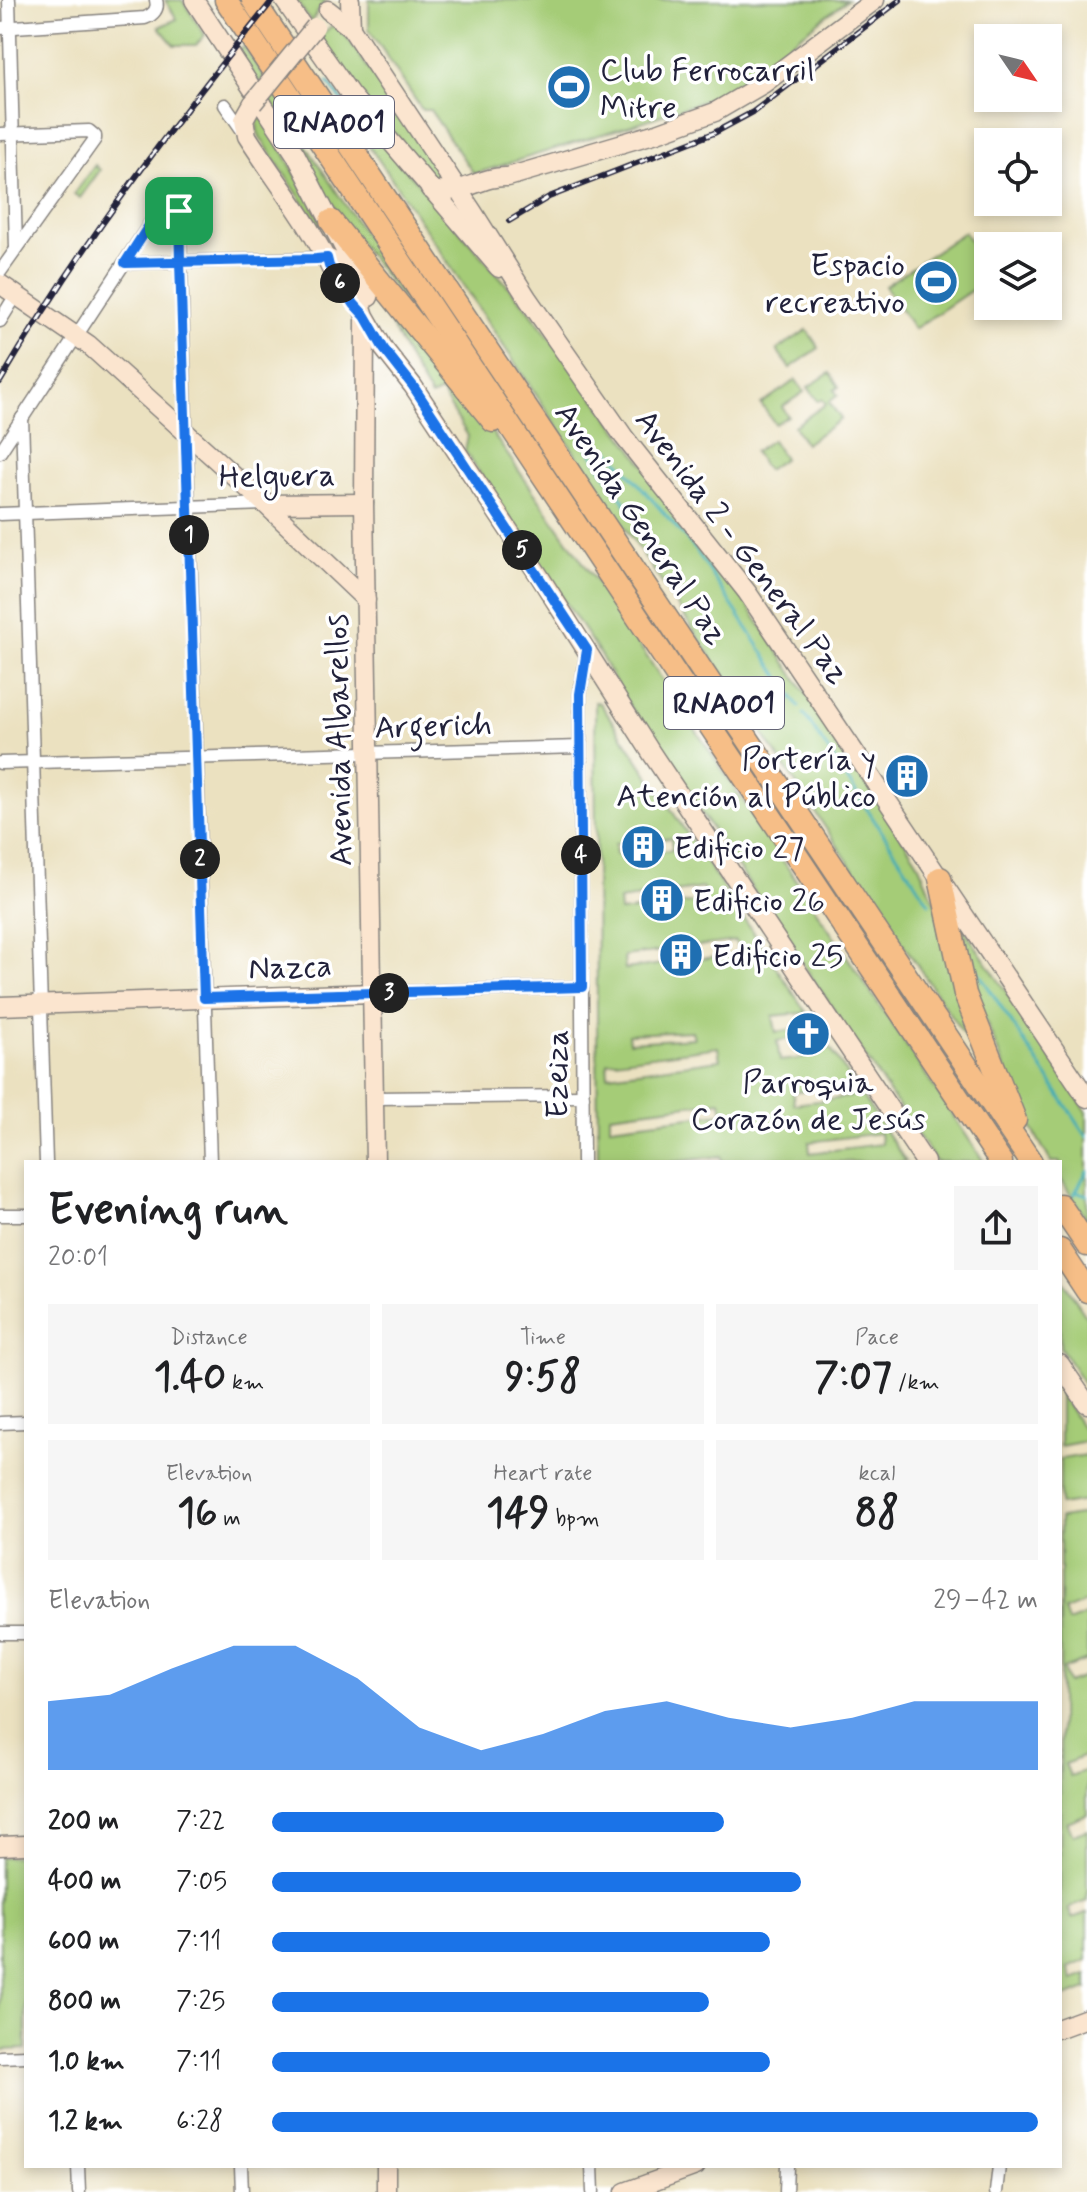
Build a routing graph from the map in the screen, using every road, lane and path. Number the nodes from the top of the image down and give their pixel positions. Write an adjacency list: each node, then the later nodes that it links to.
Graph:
1 (9, 0): 10 (street)
2 (194, 0): 19 (street)
3 (226, 0): 35 (highway, Avenida General Paz / RNA001)
4 (253, 0): 63 (highway, Avenida General Paz / RNA001)
5 (284, 0): 16 (street)
6 (350, 0): 11 (street)
7 (875, 0): 15 (street)
8 (156, 4): 10 (street)
9 (331, 5): 11 (street, Avenida 2 - General Paz); 14 (street, bridge)
10 (5, 28): 13 (street)
11 (351, 28): 17 (street, Avenida 2 - General Paz)
12 (225, 105): 14 (street)
13 (7, 134): 20 (street); 20 (street)
14 (247, 136): 21 (street)
15 (508, 177): 17 (street); 18 (street)
16 (430, 189): 17 (street); 27 (street)
17 (458, 190): 18 (street, Avenida 2 - General Paz)
18 (473, 212): 27 (street, Avenida 2 - General Paz)
19 (331, 221): 31 (street); 35 (highway)
20 (16, 248): 24 (street)
21 (327, 258): 22 (street); 28 (street)
22 (180, 262): 23 (street); 23 (street); 33 (street)
23 (125, 263): 30 (street)
24 (0, 272)
25 (0, 284): 26 (street)
26 (16, 295): 29 (street); 30 (street)
27 (528, 299): 48 (street, Avenida 2 - General Paz)
28 (365, 316): 31 (street); 36 (street, Avenida Albarellos)
29 (0, 321)
30 (76, 335): 32 (street); 33 (street)
31 (413, 386): 42 (street)
32 (22, 416): 34 (street); 39 (street)
33 (185, 433): 37 (street); 38 (street)
34 (0, 452)
35 (547, 481): 62 (highway, Avenida General Paz / RNA001)
36 (364, 503): 37 (street, Helguera); 41 (street, Avenida Albarellos)
37 (265, 504): 38 (street, Helguera); 41 (street)
38 (188, 507): 39 (street, Helguera); 45 (street)
39 (25, 512): 40 (street, Helguera); 46 (street)
40 (0, 514)
41 (366, 600): 44 (street, Avenida Albarellos)
42 (587, 650): 43 (street, Ezeiza); 61 (street)
43 (580, 747): 44 (street, Argerich); 49 (street, Ezeiza)
44 (368, 753): 45 (street, Argerich); 50 (street, Avenida Albarellos)
45 (196, 759): 46 (street, Argerich); 51 (street)
46 (33, 762): 47 (street, Argerich); 52 (street)
47 (0, 763)
48 (940, 878): 56 (street, Avenida 2 - General Paz); 64 (highway)
49 (582, 987): 50 (street, Nazca); 54 (street, Ezeiza)
50 (373, 993): 51 (street, Nazca); 55 (street, Avenida Albarellos)
51 (204, 998): 52 (street, Nazca); 58 (street)
52 (41, 1005): 53 (street, Nazca); 57 (street)
53 (0, 1006)
54 (583, 1096): 55 (street); 60 (street, Ezeiza)
55 (374, 1098): 59 (street, Avenida Albarellos)
56 (1087, 1098)
57 (46, 1160)
58 (210, 1160)
59 (375, 1160)
60 (583, 1160)
61 (924, 1160)
62 (1000, 1160)
63 (1031, 1160)
64 (1031, 1160)
65 (1062, 1208): 68 (highway)
66 (0, 1215): 67 (street)
67 (24, 1215)
68 (1087, 1245)
69 (1062, 1253): 70 (highway)
70 (1087, 1291)
71 (1062, 1367): 72 (street)
72 (1087, 1404)
73 (24, 1422): 74 (street)
74 (0, 1423)
75 (0, 1633): 76 (street)
76 (24, 1633)
77 (24, 1845): 78 (street)
78 (0, 1846)
79 (1087, 2018): 80 (street)
80 (1062, 2027)
81 (24, 2056): 82 (street)
82 (0, 2057)
83 (78, 2168): 90 (street)
84 (241, 2168): 91 (street)
85 (386, 2168): 92 (street)
86 (592, 2168): 93 (street)
87 (691, 2168): 94 (street)
88 (787, 2168): 95 (street)
89 (999, 2168): 96 (street)
90 (79, 2192)
91 (242, 2192)
92 (386, 2192)
93 (593, 2192)
94 (625, 2192)
95 (786, 2192)
96 (996, 2192)

